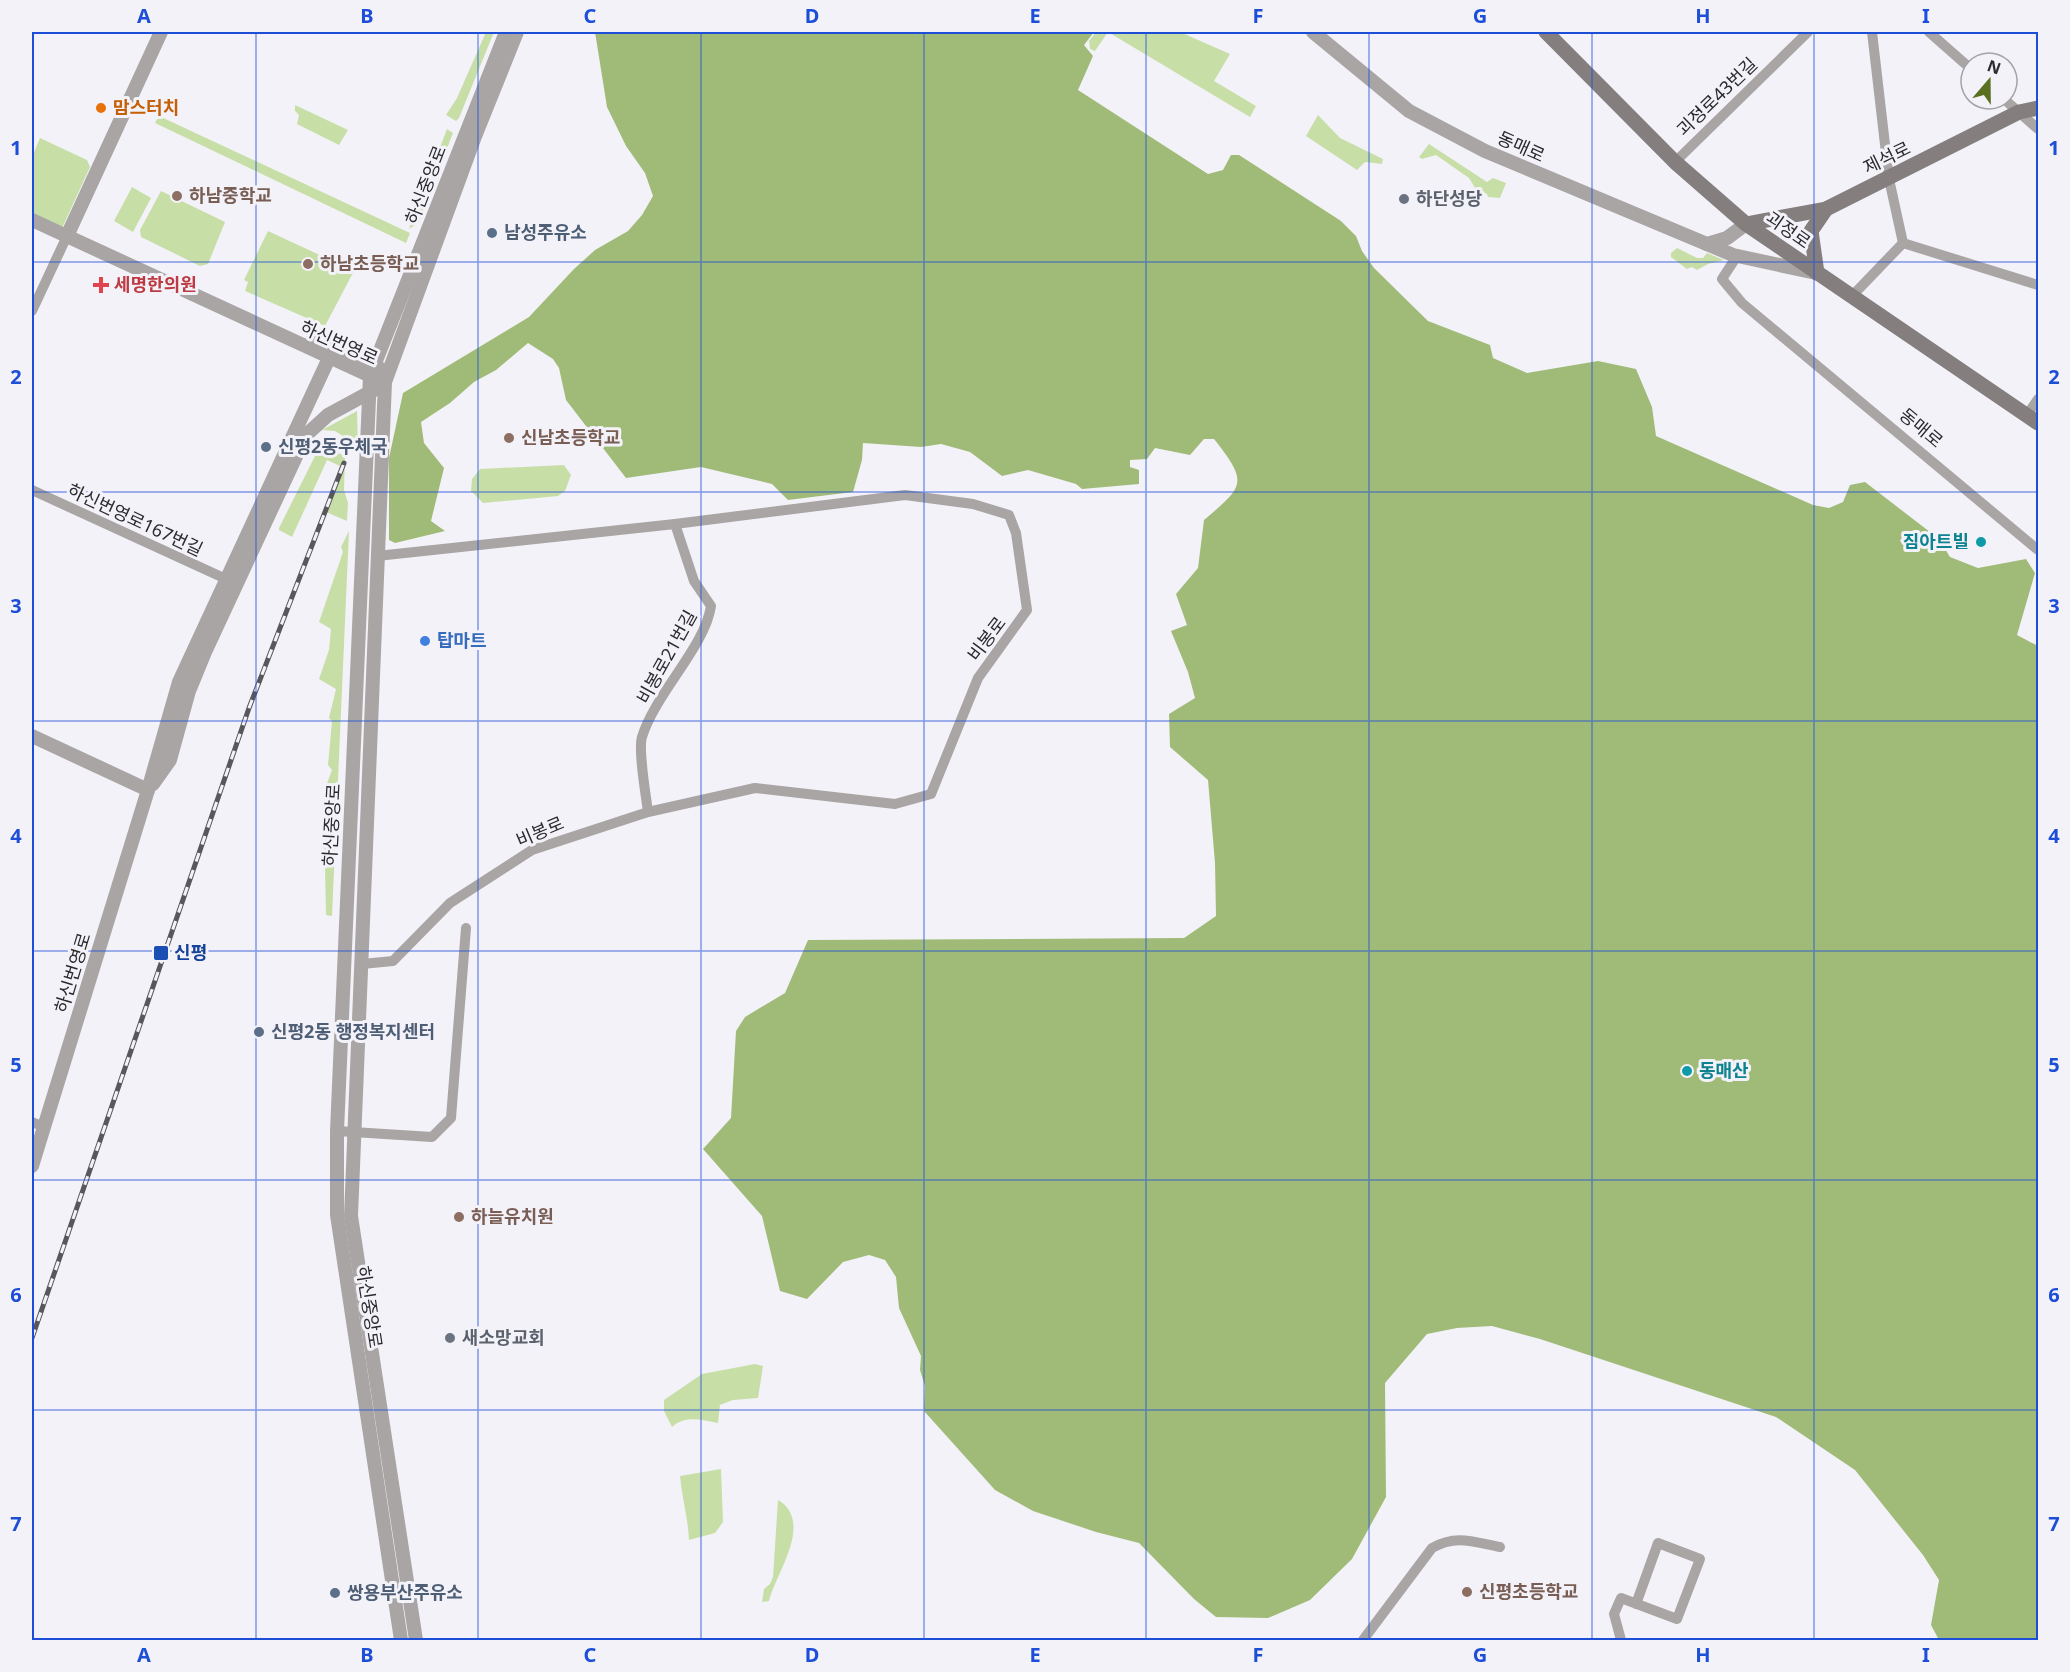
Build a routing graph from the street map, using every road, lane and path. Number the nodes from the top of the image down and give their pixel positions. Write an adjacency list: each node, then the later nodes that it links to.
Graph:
1 (161, 32): 19 (street)
2 (506, 32): 12 (street, 하신중앙로)
3 (517, 32): 12 (street, 하신중앙로)
4 (1313, 32): 21 (street, 동매로)
5 (1546, 32): 14 (main road, 괴정로)
6 (1808, 32): 14 (street, 괴정로43번길)
7 (1872, 32): 15 (street)
8 (1929, 32): 9 (street)
9 (1959, 58)
10 (2038, 108): 11 (main road, 제석로)
11 (2019, 112): 13 (street); 15 (main road, 제석로)
12 (472, 129): 25 (street, 하신중앙로)
13 (2038, 129)
14 (1675, 162): 18 (main road, 괴정로)
15 (1889, 180): 16 (main road, 제석로); 20 (street)
16 (1826, 209): 18 (main road, 제석로); 23 (main road)
17 (32, 220): 19 (street)
18 (1746, 224): 21 (street); 23 (main road, 괴정로)
19 (67, 236): 27 (street); 28 (street, 하신번영로); 29 (street, 하신번영로)
20 (1903, 243): 24 (street); 26 (street)
21 (1707, 244): 22 (street, 동매로)
22 (1737, 256): 23 (street, 동매로); 37 (street, 동매로)
23 (1817, 273): 26 (main road, 괴정로)
24 (2038, 285)
25 (412, 289): 29 (street, 하신중앙로); 30 (street, 하신중앙로)
26 (1853, 295): 33 (main road, 괴정로)
27 (32, 311)
28 (329, 358): 29 (street, 하신번영로); 34 (street, 하신번영로)
29 (372, 371): 30 (street, 하신번영로); 31 (street, 하신중앙로); 34 (street)
30 (387, 377): 31 (street, 하신번영로); 38 (street, 하신중앙로)
31 (369, 393): 38 (street, 하신중앙로); 39 (street, 하신번영로)
32 (2038, 399): 33 (street)
33 (2033, 419)
34 (298, 425): 39 (street, 하신번영로)
35 (32, 490): 39 (street, 하신번영로167번길)
36 (675, 524): 38 (street, 비봉로); 42 (street, 비봉로21번길); 42 (street, 비봉로)
37 (2038, 550)
38 (370, 556): 44 (street); 45 (street, 하신중앙로)
39 (231, 582): 41 (street, 하신번영로)
40 (32, 736): 41 (street)
41 (148, 790): 46 (street, 하신번영로)
42 (648, 812): 44 (street, 비봉로)
43 (466, 928): 48 (street)
44 (362, 964): 45 (street); 48 (street)
45 (344, 965): 47 (street, 하신중앙로)
46 (38, 1125): 49 (street, 하신번영로)
47 (337, 1131): 48 (street); 50 (street, 하신중앙로)
48 (356, 1132): 50 (street)
49 (32, 1166)
50 (344, 1216): 53 (street, 하신중앙로); 54 (street)
51 (1500, 1547): 55 (street)
52 (1636, 1604): 52 (street); 56 (street)
53 (401, 1641)
54 (416, 1641)
55 (1363, 1641)
56 (1621, 1641)

